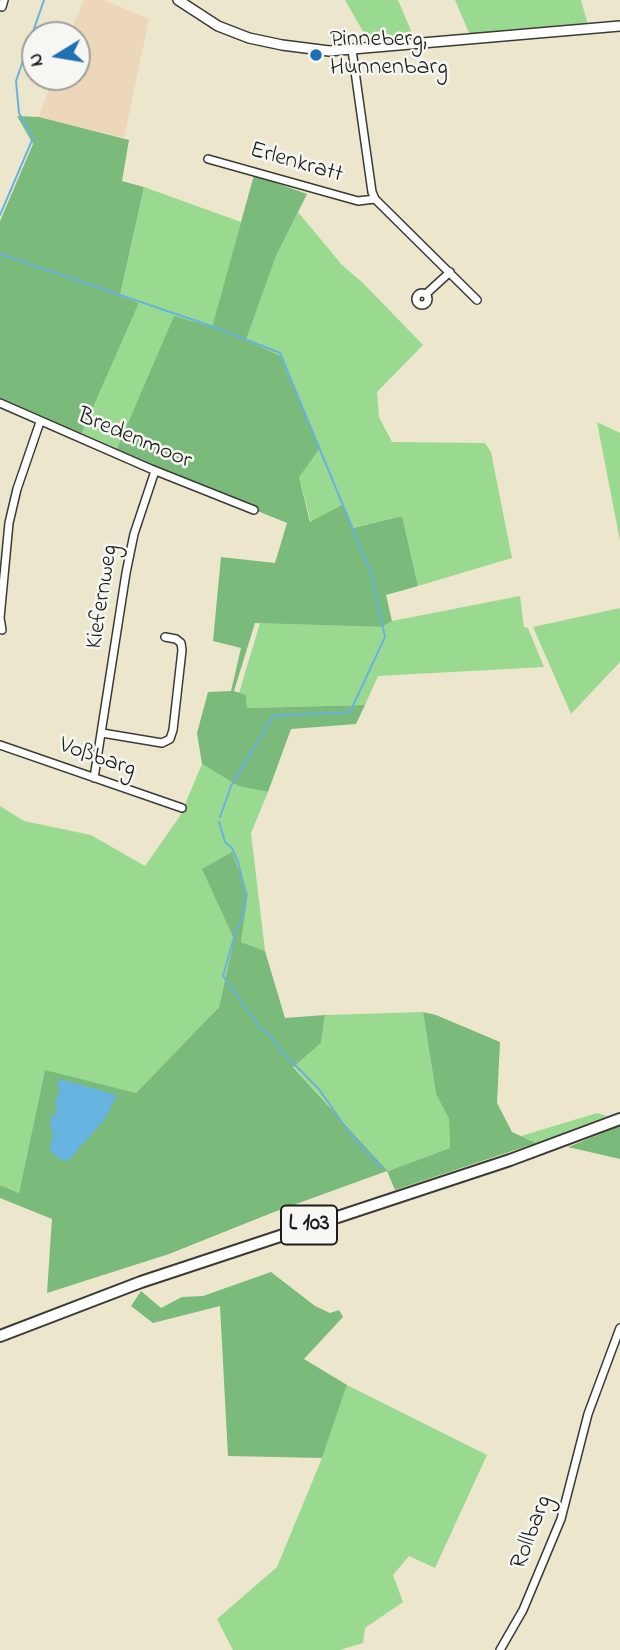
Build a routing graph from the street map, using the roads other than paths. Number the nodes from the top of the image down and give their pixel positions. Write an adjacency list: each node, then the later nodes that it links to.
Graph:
1 (178, 0): 3 (street)
2 (620, 26): 3 (street)
3 (352, 50): 5 (street)
4 (208, 159): 5 (street, Erlenkratt)
5 (375, 199): 6 (street)
6 (450, 272): 7 (street); 8 (street)
7 (426, 294)
8 (477, 300)
9 (0, 403): 10 (street, Bredenmoor)
10 (40, 422): 11 (street, Bredenmoor); 13 (street)
11 (155, 471): 12 (street, Bredenmoor); 15 (street, Kiefernweg)
12 (254, 510)
13 (2, 630)
14 (165, 637): 15 (street)
15 (102, 733): 17 (street, Kiefernweg)
16 (0, 744): 17 (street, Voßbarg)
17 (94, 778): 18 (street, Voßbarg)
18 (182, 808)
19 (620, 1119): 21 (main road, L 103)
20 (620, 1328): 22 (street, Rollbarg)
21 (0, 1336)
22 (500, 1650)

